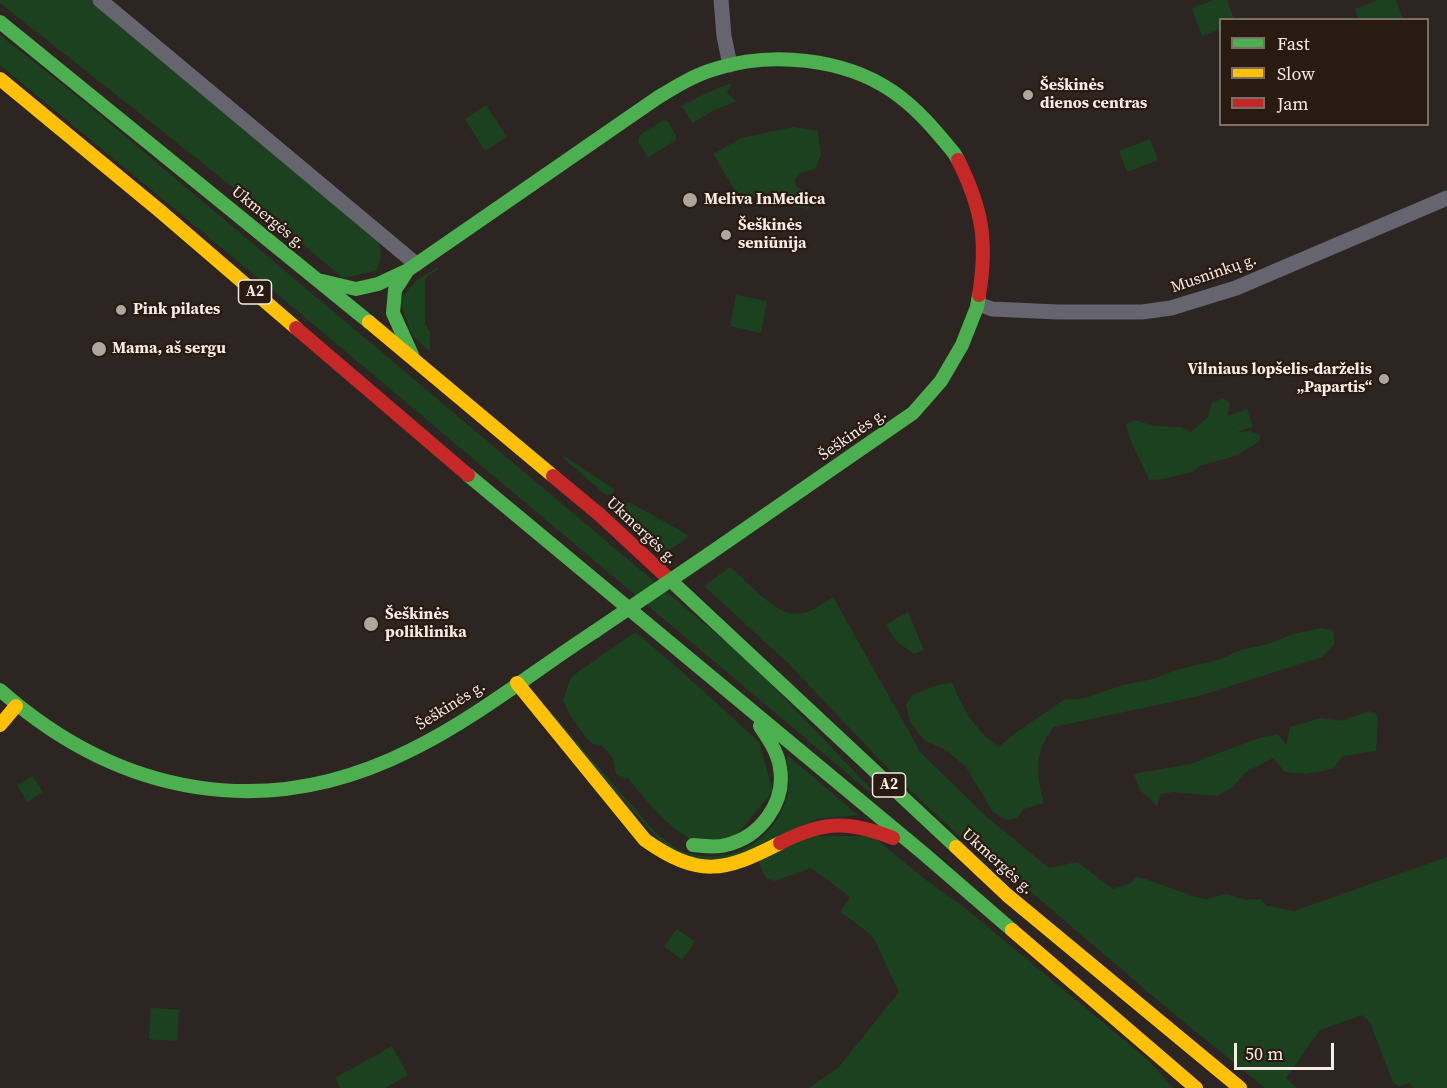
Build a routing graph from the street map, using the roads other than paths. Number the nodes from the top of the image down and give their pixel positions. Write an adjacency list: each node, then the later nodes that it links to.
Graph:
1 (100, 0): 7 (street)
2 (721, 0): 4 (street)
3 (0, 22): 8 (main road, Ukmergės g. / A2)
4 (730, 65): 7 (main road, Šeškinės g.); 9 (main road, Šeškinės g.)
5 (0, 79): 14 (main road, A2)
6 (1447, 198): 9 (street, Musninkų g.)
7 (412, 267): 8 (main road, Šeškinės g.); 10 (main road)
8 (317, 279): 10 (main road, Ukmergės g. / A2)
9 (978, 304): 11 (main road, Šeškinės g., bridge)
10 (416, 362): 20 (main road, Ukmergės g. / A2)
11 (523, 680): 13 (main road, Šeškinės g.); 16 (main road); 18 (main road)
12 (0, 690): 13 (main road, Šeškinės g.)
13 (16, 706): 15 (main road)
14 (746, 708): 17 (main road); 18 (main road, A2)
15 (0, 725)
16 (588, 747)
17 (681, 842)
18 (924, 853): 19 (main road, A2)
19 (1196, 1088)
20 (1240, 1088)

